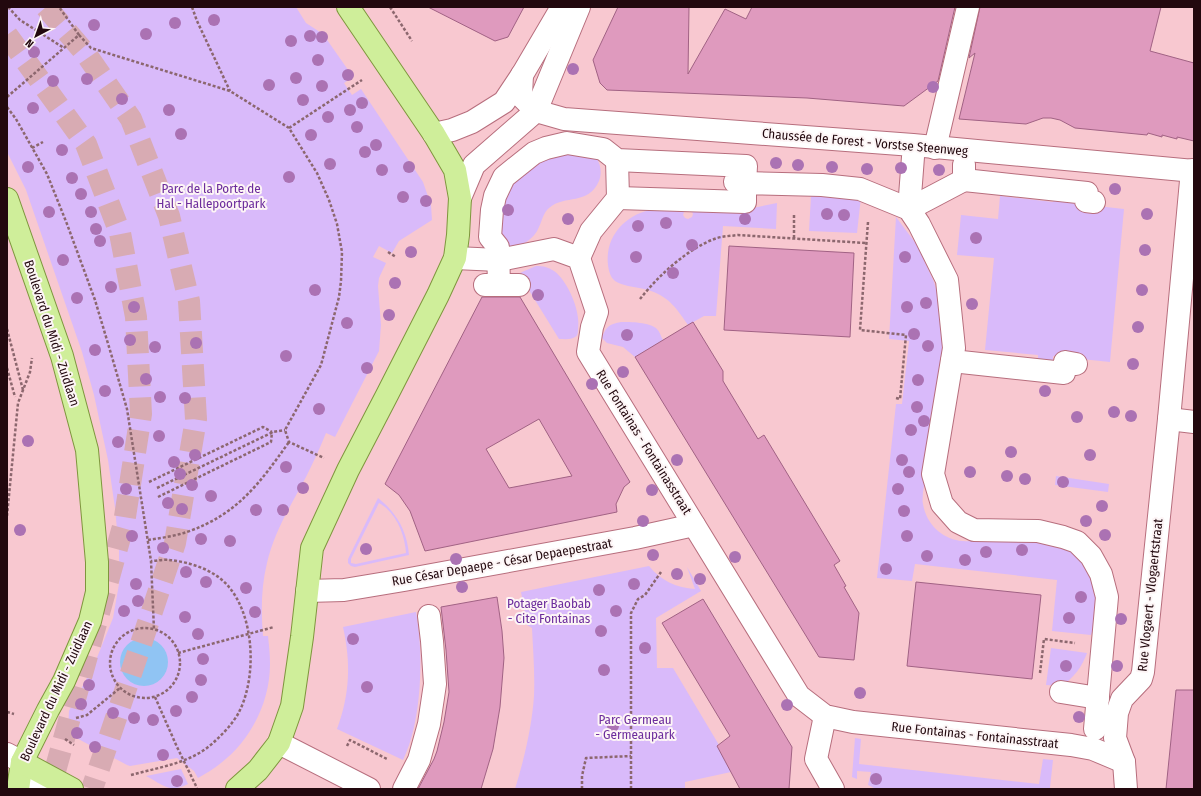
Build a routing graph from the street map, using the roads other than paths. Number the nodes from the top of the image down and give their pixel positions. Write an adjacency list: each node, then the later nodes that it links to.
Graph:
1 (348, 7): 7 (main road)
2 (562, 7): 5 (street)
3 (579, 7): 6 (street)
4 (968, 7): 9 (street)
5 (526, 68): 6 (street); 7 (street)
6 (536, 112): 9 (street, Chaussée de Forest - Vorstse Steenweg); 13 (street)
7 (434, 134): 13 (main road)
8 (608, 148): 12 (street); 14 (street); 18 (street)
9 (934, 148): 11 (street, Chaussée de Forest - Vorstse Steenweg)
10 (912, 157): 17 (street)
11 (1193, 170): 24 (street, Rue Vlogaert - Vlogaertstraat)
12 (740, 182): 14 (street); 17 (street)
13 (460, 198): 19 (main road)
14 (618, 198): 20 (street)
15 (7, 199): 34 (main road, Boulevard du Midi - Zuidlaan)
16 (1094, 202): 17 (street)
17 (909, 209): 22 (street)
18 (487, 245): 19 (street); 20 (street); 21 (street)
19 (455, 258): 27 (main road)
20 (579, 258): 26 (street, Rue Fontainas - Fontainasstraat)
21 (501, 285)
22 (952, 362): 23 (street); 30 (street)
23 (1076, 364)
24 (1169, 419): 25 (street); 35 (street, Rue Vlogaert - Vlogaertstraat)
25 (1194, 422)
26 (694, 525): 27 (street, Rue César Depaepe - César Depaepestraat); 31 (street, Rue Fontainas - Fontainasstraat)
27 (308, 591): 33 (main road)
28 (429, 616): 41 (street)
29 (1061, 692): 30 (street)
30 (1098, 698): 32 (street)
31 (825, 716): 35 (street, Rue Fontainas - Fontainasstraat); 42 (street)
32 (1095, 729)
33 (279, 743): 39 (main road); 40 (street)
34 (15, 758): 36 (main road, Boulevard du Midi - Zuidlaan); 37 (street); 38 (main road)
35 (1124, 762): 43 (street, Rue Vlogaert - Vlogaertstraat)
36 (18, 789)
37 (37, 789)
38 (72, 789)
39 (237, 789)
40 (369, 789)
41 (404, 789)
42 (833, 789)
43 (1126, 789)

